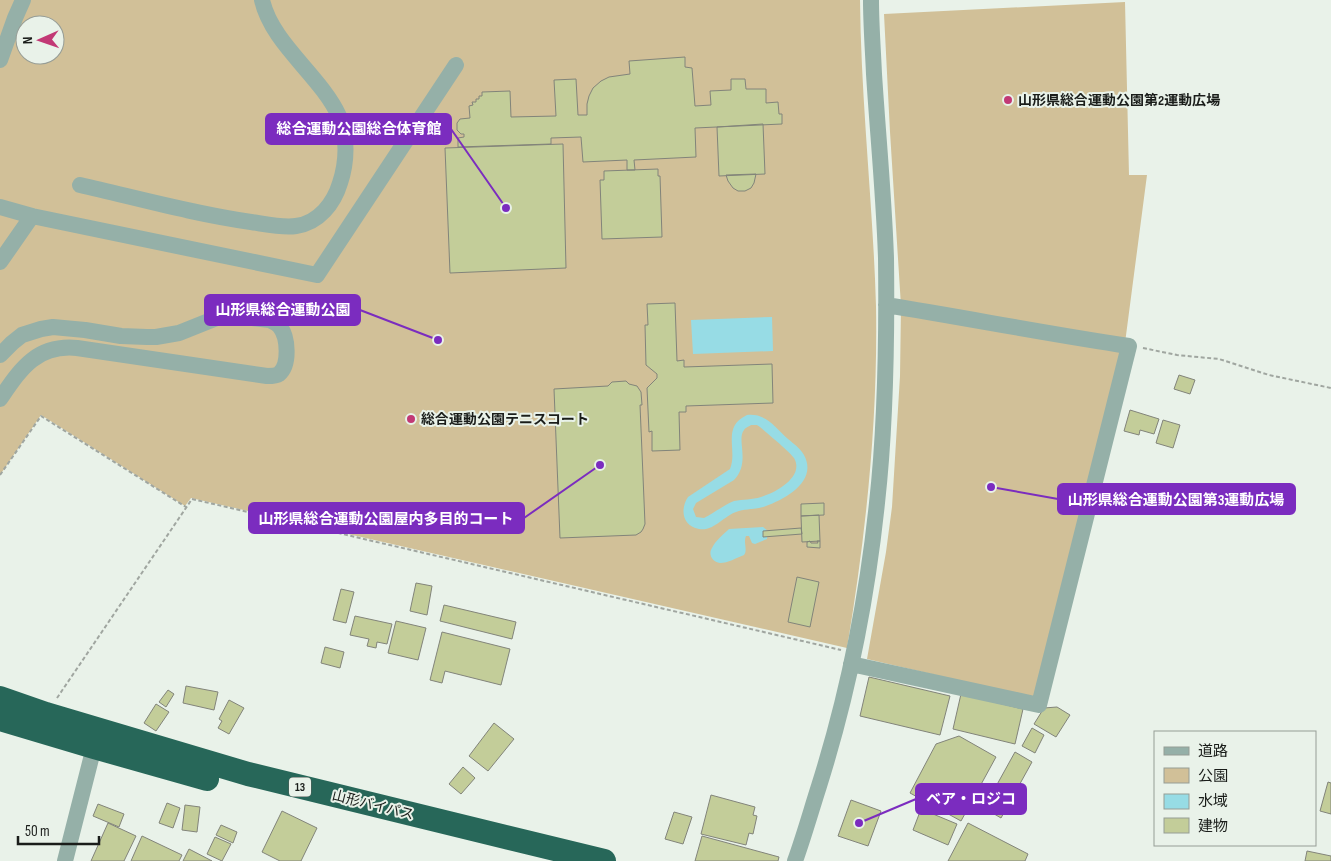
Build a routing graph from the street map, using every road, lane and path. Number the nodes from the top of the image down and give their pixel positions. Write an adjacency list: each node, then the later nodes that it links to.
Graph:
1 (23, 0): 4 (street)
2 (262, 0): 6 (street)
3 (871, 0): 10 (street)
4 (0, 60)
5 (456, 65): 8 (street)
6 (80, 184)
7 (0, 207): 8 (street)
8 (32, 216): 9 (street)
9 (0, 262)
10 (886, 305): 11 (street); 17 (street)
11 (1129, 346): 13 (path); 17 (street)
12 (0, 354): 14 (street)
13 (1331, 388)
14 (0, 399)
15 (0, 475): 16 (path)
16 (186, 508): 17 (path); 19 (path)
17 (852, 659): 25 (street)
18 (0, 698): 19 (highway, 山形バイパス / 13)
19 (46, 714): 24 (highway, 山形バイパス / 13)
20 (0, 719): 21 (highway, 山形バイパス / 13)
21 (94, 747): 22 (street); 23 (highway, 山形バイパス / 13)
22 (65, 861)
23 (536, 861)
24 (604, 861)
25 (795, 861)

